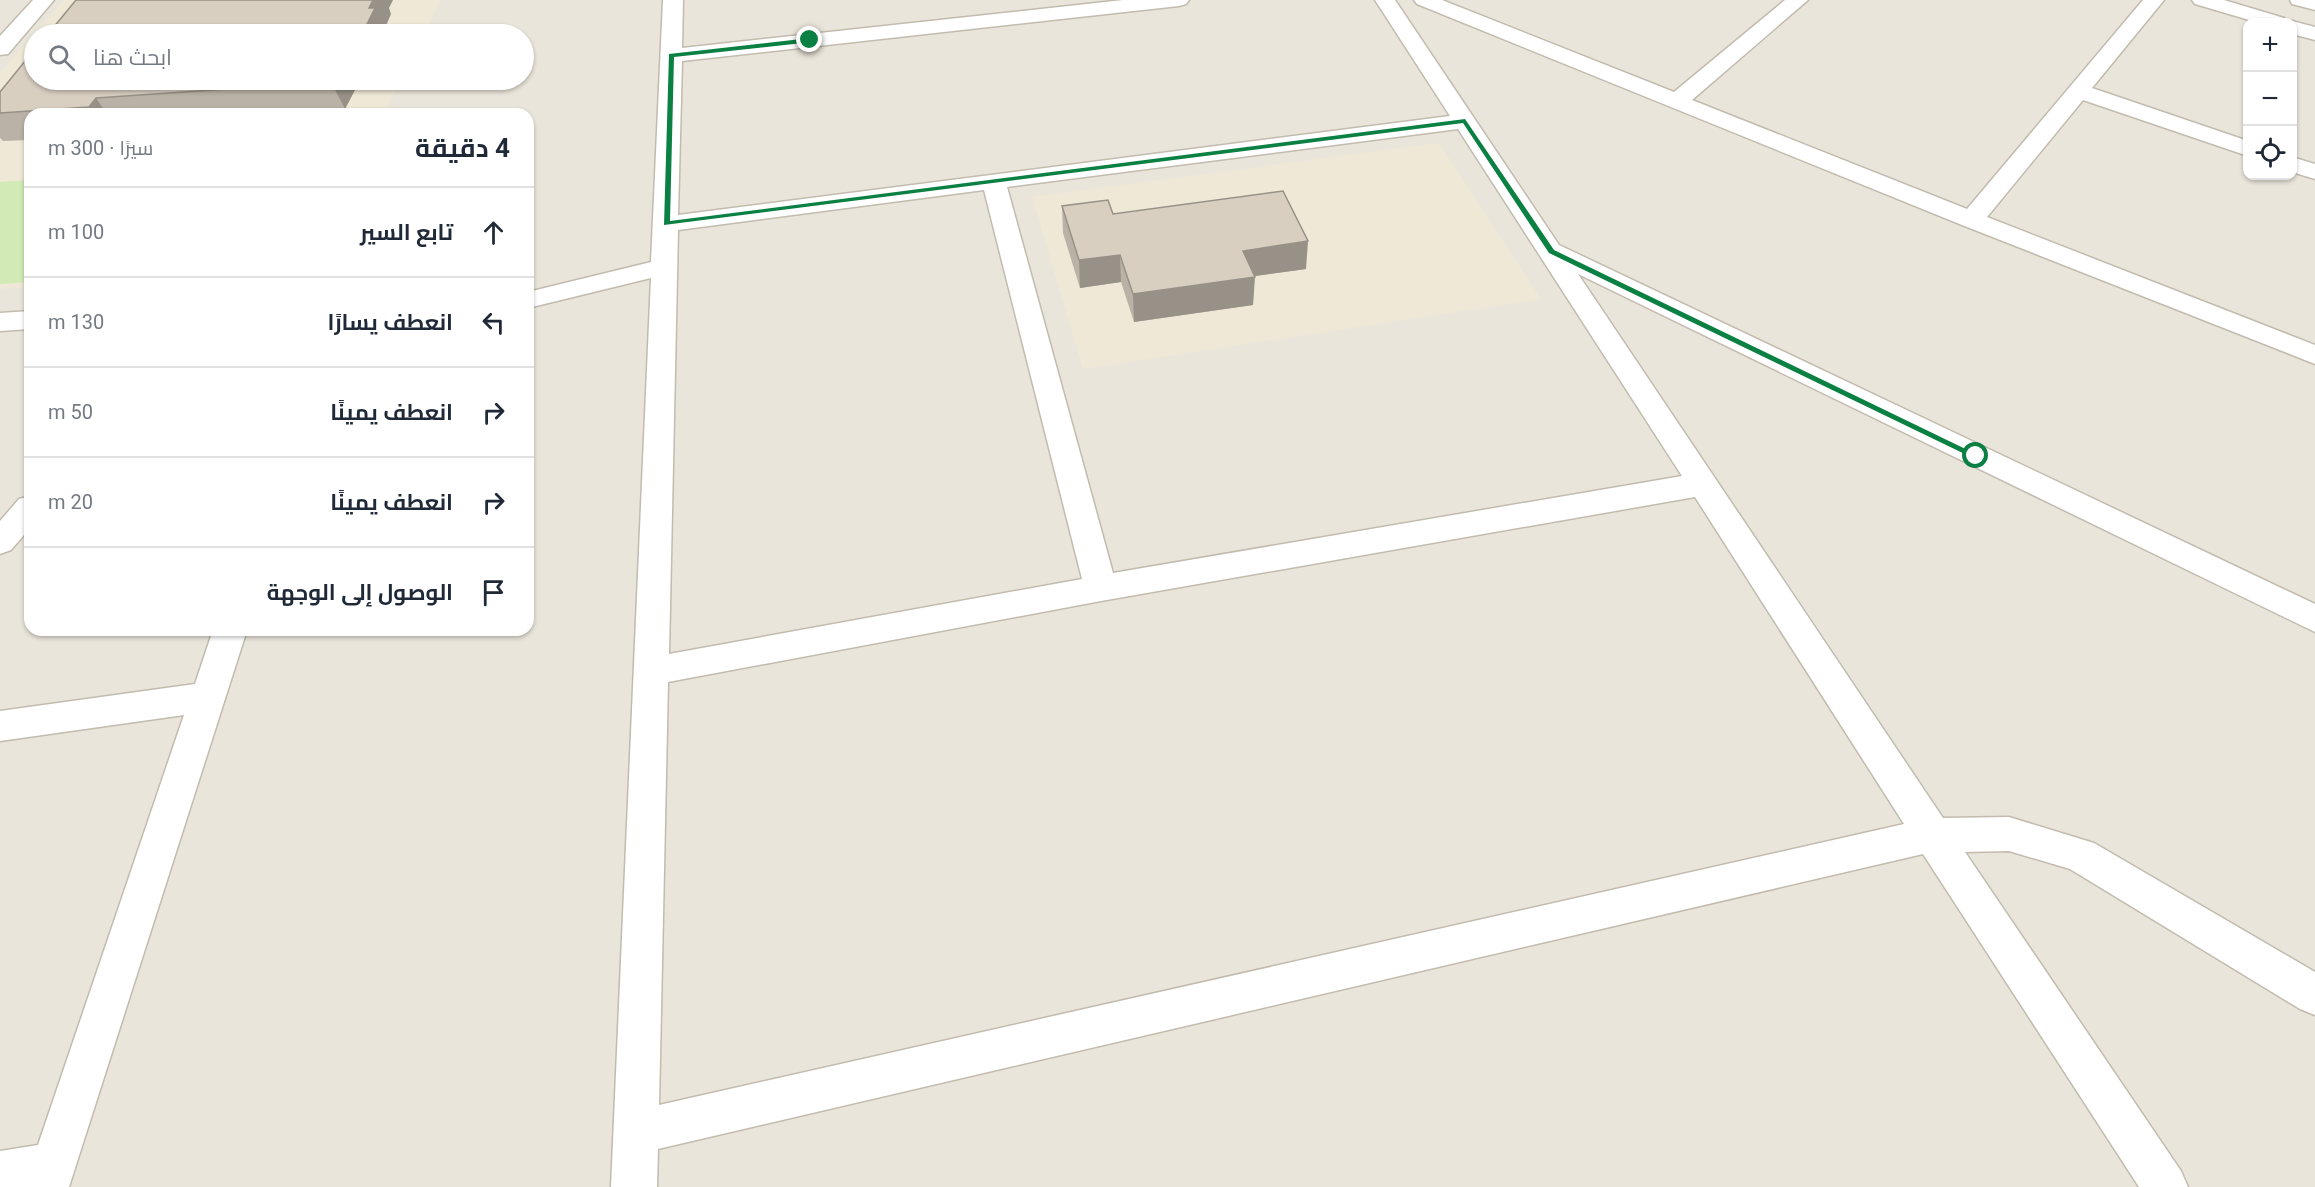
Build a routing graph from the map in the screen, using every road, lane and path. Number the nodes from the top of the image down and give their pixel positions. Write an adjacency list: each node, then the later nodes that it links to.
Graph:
1 (44, 0): 14 (street)
2 (673, 0): 15 (street)
3 (1179, 0): 15 (street)
4 (1385, 0): 18 (street)
5 (1424, 0): 17 (street)
6 (1798, 0): 17 (street)
7 (2154, 0): 16 (street)
8 (2202, 0): 11 (street)
9 (2298, 0): 10 (lane)
10 (2315, 5)
11 (2263, 18)
12 (2297, 29): 13 (street)
13 (2315, 34)
14 (0, 49)
15 (671, 56): 24 (street)
16 (2078, 91): 19 (street); 23 (street)
17 (1677, 101): 23 (street)
18 (1465, 121): 22 (street); 25 (street)
19 (2243, 148)
20 (2297, 166): 21 (street)
21 (2315, 172)
22 (994, 183): 24 (street); 34 (street)
23 (1971, 220): 30 (street)
24 (666, 224): 26 (street)
25 (1552, 251): 31 (street); 35 (street)
26 (664, 267): 27 (street); 37 (street)
27 (534, 299)
28 (24, 321): 29 (street)
29 (0, 322)
30 (2315, 355)
31 (1703, 484): 34 (street); 40 (street)
32 (24, 514): 33 (street)
33 (0, 542)
34 (1101, 588): 37 (street)
35 (2315, 619)
36 (228, 636): 38 (street)
37 (651, 671): 42 (street)
38 (206, 697): 39 (street); 44 (street)
39 (0, 726)
40 (1931, 835): 41 (street); 42 (street); 46 (street)
41 (2315, 995)
42 (635, 1132): 45 (street)
43 (0, 1174): 44 (street)
44 (50, 1176)
45 (634, 1187)
46 (2164, 1187)

